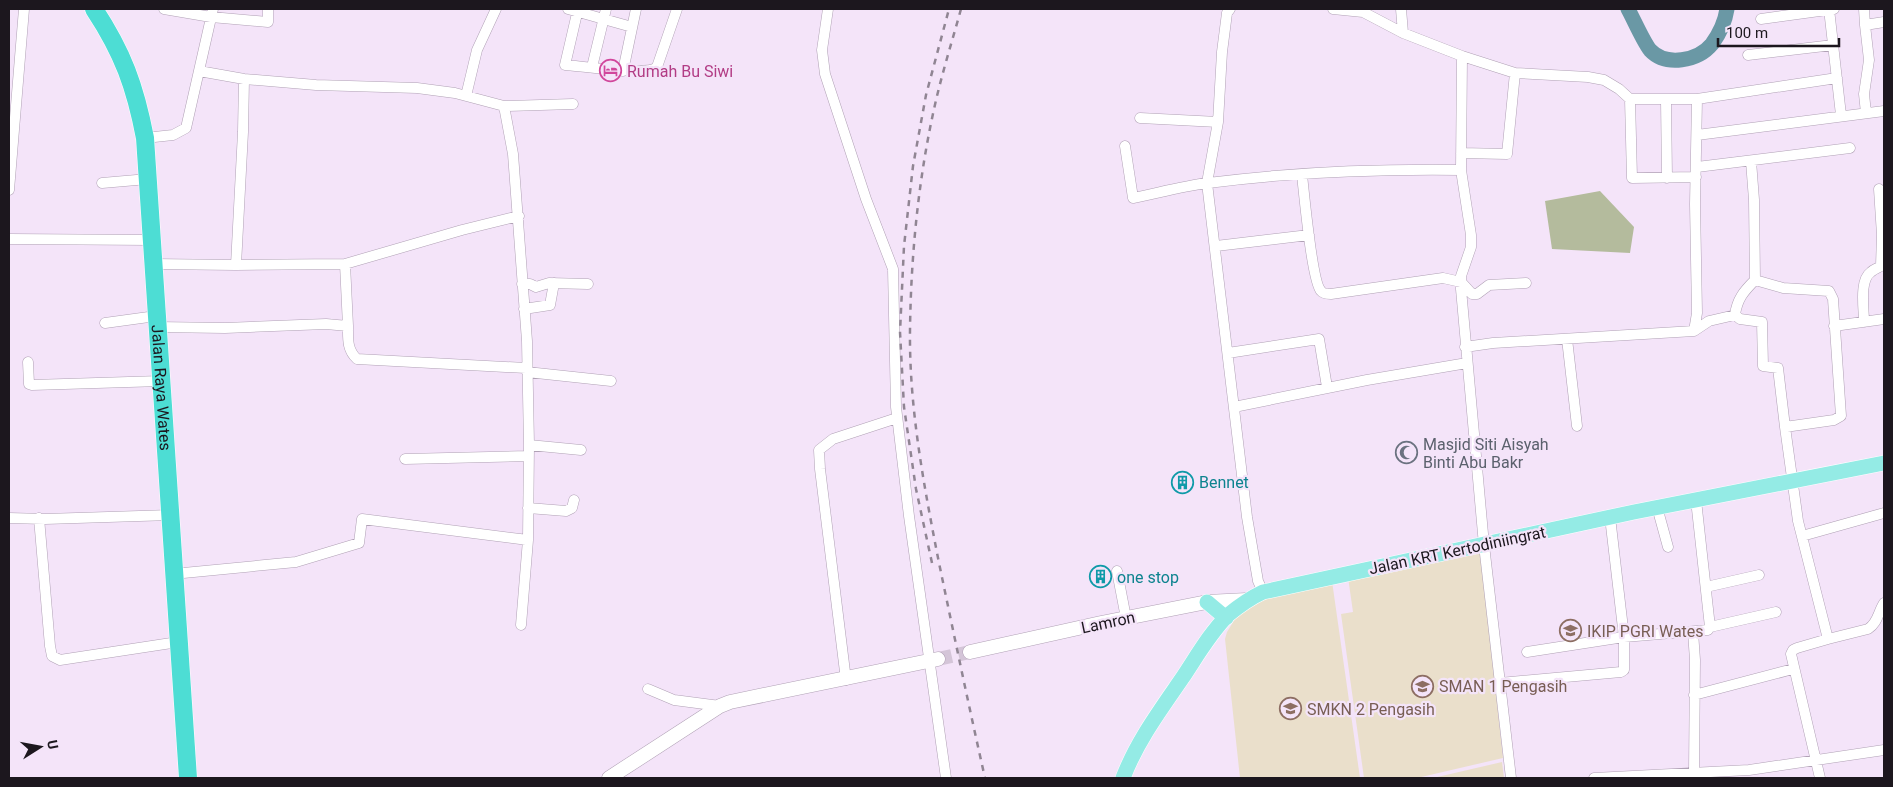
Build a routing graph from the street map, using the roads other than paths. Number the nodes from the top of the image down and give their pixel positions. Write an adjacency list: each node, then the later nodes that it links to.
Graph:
1 (24, 9): 57 (street)
2 (94, 9): 44 (highway, Jalan Raya Wates)
3 (164, 9): 16 (street)
4 (268, 9): 16 (street)
5 (496, 9): 32 (street)
6 (606, 9): 18 (street)
7 (636, 9): 21 (street)
8 (677, 9): 27 (street)
9 (828, 9): 92 (street)
10 (1230, 9): 42 (street)
11 (1333, 9): 22 (street)
12 (1400, 9): 22 (street)
13 (1831, 9): 17 (street); 23 (street)
14 (1864, 9): 20 (street)
15 (574, 10): 18 (street); 26 (street)
16 (212, 13): 28 (street)
17 (1761, 19)
18 (603, 20): 21 (street); 26 (street)
19 (1884, 22): 20 (street)
20 (1865, 25): 39 (street)
21 (632, 27): 27 (street)
22 (1403, 33): 25 (street)
23 (1833, 45): 24 (street); 30 (street)
24 (1748, 55)
25 (1462, 56): 29 (street); 47 (street)
26 (592, 67): 27 (street)
27 (624, 70)
28 (199, 71): 31 (street); 44 (street)
29 (1515, 73): 33 (street); 47 (street)
30 (1837, 78): 34 (street); 40 (street)
31 (244, 79): 32 (street); 66 (street)
32 (466, 96): 37 (street)
33 (1630, 99): 35 (street); 52 (street)
34 (1697, 99): 35 (street); 43 (street)
35 (1666, 100): 52 (street)
36 (573, 104): 37 (street)
37 (504, 106): 58 (street)
38 (1884, 111): 39 (street)
39 (1866, 113): 40 (street)
40 (1841, 116): 43 (street)
41 (1140, 118): 42 (street)
42 (1218, 122): 55 (street)
43 (1697, 135): 50 (street)
44 (145, 138): 53 (highway, Jalan Raya Wates)
45 (1125, 146): 55 (street)
46 (1850, 148): 48 (street)
47 (1461, 153): 49 (street)
48 (1750, 161): 50 (street); 67 (street)
49 (1461, 170): 51 (street); 68 (street)
50 (1696, 172): 52 (street); 81 (street)
51 (1302, 175): 55 (street); 59 (street)
52 (1667, 178)
53 (148, 180): 54 (street); 62 (highway, Jalan Raya Wates)
54 (102, 183)
55 (1207, 183): 63 (street)
56 (1879, 189): 60 (street)
57 (9, 190)
58 (519, 216): 65 (street); 71 (street)
59 (1310, 235): 63 (street); 68 (street)
60 (1883, 235): 78 (street)
61 (9, 239): 62 (street)
62 (152, 240): 64 (highway, Jalan Raya Wates)
63 (1216, 246): 84 (street)
64 (153, 264): 66 (street); 77 (highway, Jalan Raya Wates)
65 (345, 264): 66 (street); 79 (street)
66 (236, 265)
67 (1755, 280): 74 (street); 80 (street)
68 (1461, 282): 70 (street); 83 (street)
69 (554, 283): 71 (street); 72 (street); 73 (street)
70 (1526, 283)
71 (522, 284): 73 (street)
72 (588, 284)
73 (524, 309): 87 (street)
74 (1735, 315): 81 (street); 94 (street)
75 (1884, 320): 78 (street)
76 (105, 322): 77 (street)
77 (157, 322): 79 (street); 88 (highway, Jalan Raya Wates)
78 (1864, 322): 80 (street)
79 (348, 326): 87 (street)
80 (1834, 326): 94 (street)
81 (1694, 331): 82 (street)
82 (1567, 339): 83 (street); 93 (street)
83 (1466, 347): 86 (street)
84 (1228, 353): 90 (street); 91 (street)
85 (28, 362): 88 (street)
86 (1467, 363): 90 (street); 112 (street)
87 (526, 370): 89 (street); 95 (street)
88 (161, 381): 106 (highway, Jalan Raya Wates)
89 (611, 381)
90 (1327, 387): 91 (street)
91 (1234, 407): 118 (street)
92 (897, 418): 133 (street); 135 (street)
93 (1577, 426)
94 (1784, 427): 100 (street)
95 (529, 444): 96 (street); 97 (street)
96 (581, 450)
97 (528, 456): 98 (street); 104 (street)
98 (405, 459)
99 (1884, 463): 100 (main road, Jalan KRT Kertodiniingrat)
100 (1793, 481): 102 (main road, Jalan KRT Kertodiniingrat); 110 (street)
101 (574, 500): 104 (street)
102 (1696, 500): 103 (main road, Jalan KRT Kertodiniingrat); 117 (street)
103 (1657, 507): 107 (main road, Jalan KRT Kertodiniingrat); 113 (street)
104 (528, 508): 111 (street)
105 (1884, 513): 110 (street)
106 (171, 515): 109 (street); 115 (highway, Jalan Raya Wates)
107 (1610, 517): 112 (main road, Jalan KRT Kertodiniingrat); 128 (street)
108 (9, 518): 109 (street)
109 (38, 518): 130 (street)
110 (1802, 536): 129 (street)
111 (528, 540): 115 (street); 125 (street)
112 (1484, 545): 118 (main road, Jalan KRT Kertodiniingrat); 136 (street)
113 (1668, 547)
114 (1117, 571): 123 (street)
115 (173, 574): 130 (highway, Jalan Raya Wates)
116 (1759, 575): 117 (street)
117 (1706, 587): 126 (street)
118 (1263, 592): 119 (main road, Jalan KRT Kertodiniingrat)
119 (1247, 600): 120 (street, Lamron); 124 (main road, Jalan KRT Kertodiniingrat)
120 (1207, 602): 123 (street, Lamron); 124 (main road)
121 (1884, 602): 129 (street)
122 (1776, 612): 126 (street)
123 (1126, 618): 131 (street, Lamron)
124 (1226, 618): 146 (main road, Jalan KRT Kertodiniingrat)
125 (521, 626)
126 (1710, 626): 127 (street)
127 (1693, 632): 128 (street); 138 (street)
128 (1624, 637): 132 (street); 136 (street)
129 (1828, 639): 134 (street)
130 (178, 642): 143 (highway, Jalan Raya Wates)
131 (970, 652)
132 (1528, 652)
133 (934, 661): 135 (street); 145 (street)
134 (1793, 668): 138 (street); 141 (street)
135 (846, 680): 139 (street)
136 (1500, 683): 147 (street)
137 (648, 689): 139 (street)
138 (1694, 695): 142 (street)
139 (720, 706): 144 (street)
140 (1884, 750): 141 (street)
141 (1815, 760): 142 (street); 149 (street)
142 (1694, 774): 148 (street)
143 (188, 778)
144 (609, 778)
145 (946, 778)
146 (1123, 778)
147 (1510, 778)
148 (1594, 778)
149 (1820, 778)

